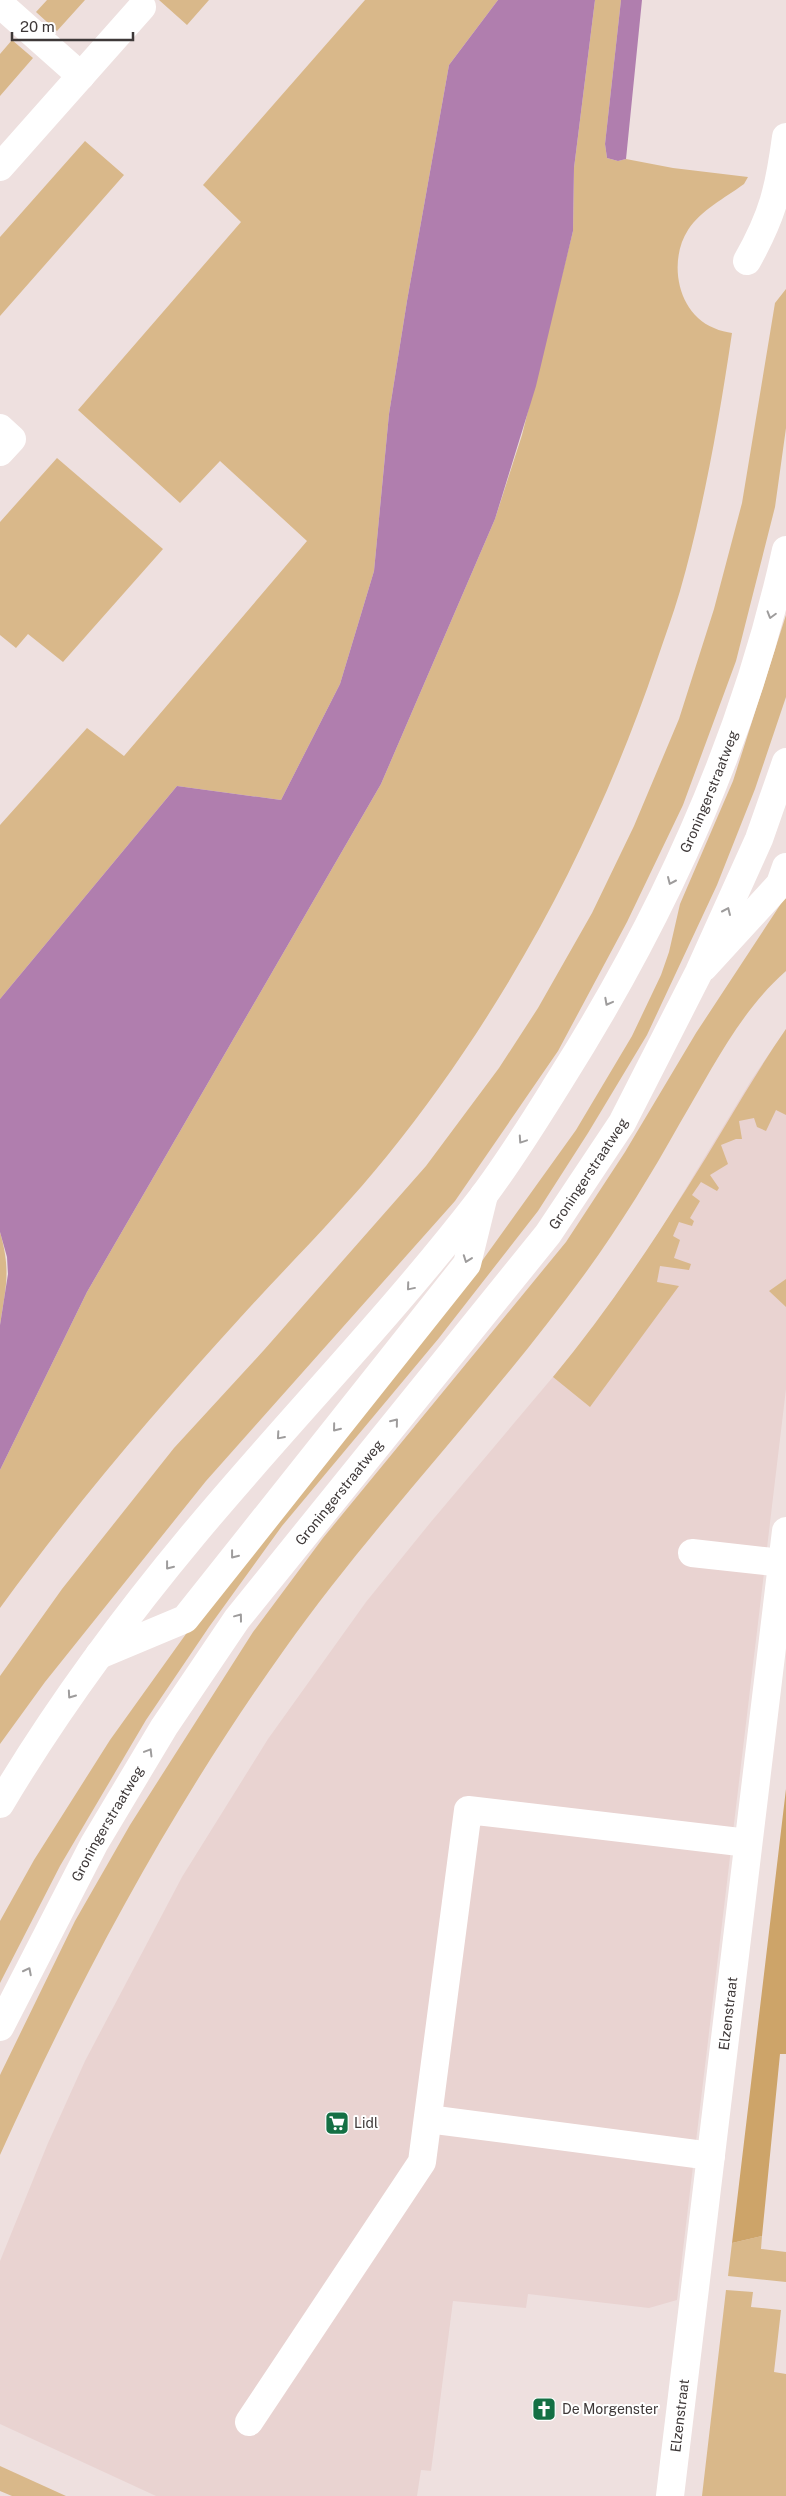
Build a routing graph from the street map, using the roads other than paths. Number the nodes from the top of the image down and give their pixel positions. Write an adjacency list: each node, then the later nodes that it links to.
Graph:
1 (0, 4): 3 (main road)
2 (142, 7): 3 (main road)
3 (81, 76): 5 (main road)
4 (786, 137): 6 (main road)
5 (0, 167)
6 (747, 261)
7 (0, 428): 8 (main road)
8 (0, 452)
9 (786, 550): 13 (main road, Groningerstraatweg, one-way to 13)
10 (786, 762): 12 (main road, Groningerstraatweg, one-way to 10)
11 (786, 867): 12 (main road, Groningerstraatweg)
12 (699, 972): 20 (main road, Groningerstraatweg, one-way to 12)
13 (484, 1195): 17 (main road, Groningerstraatweg, one-way to 17); 17 (main road, Groningerstraatweg, one-way to 17)
14 (786, 1531): 16 (main road, Elzenstraat)
15 (692, 1554): 16 (main road)
16 (782, 1564): 19 (main road, Elzenstraat)
17 (99, 1655): 18 (main road, Groningerstraatweg, one-way to 18)
18 (0, 1804)
19 (748, 1843): 21 (main road); 22 (main road, Elzenstraat)
20 (0, 2028)
21 (428, 2119): 22 (main road); 23 (main road)
22 (711, 2156): 24 (main road, Elzenstraat)
23 (249, 2422)
24 (670, 2496)

